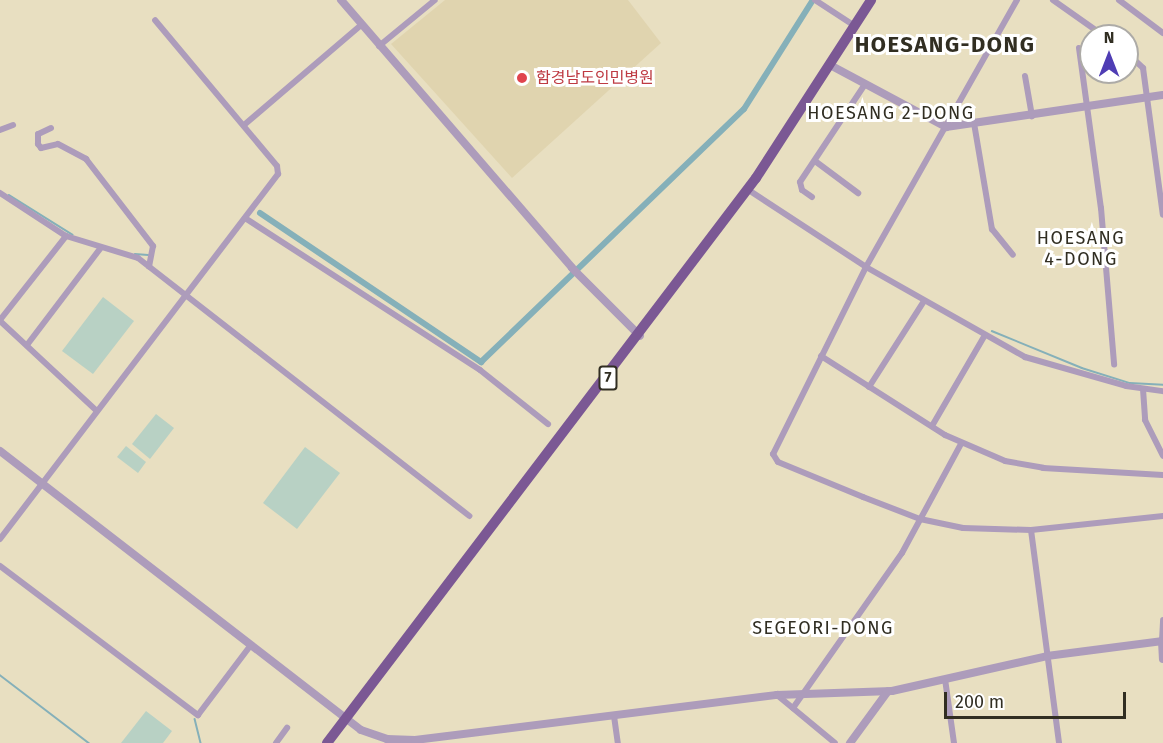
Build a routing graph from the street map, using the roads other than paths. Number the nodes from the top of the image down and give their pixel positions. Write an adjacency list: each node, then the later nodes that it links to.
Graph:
1 (341, 0): 10 (street)
2 (435, 0): 13 (street)
3 (814, 0): 11 (street)
4 (871, 0): 11 (highway, 7)
5 (1017, 0): 26 (street)
6 (1053, 0): 9 (street)
7 (1119, 0): 12 (street)
8 (155, 20): 25 (street)
9 (1087, 24)
10 (361, 25): 13 (street); 25 (street)
11 (855, 26): 15 (highway, 7)
12 (1163, 33)
13 (379, 46): 45 (street)
14 (1139, 64): 20 (street)
15 (830, 65): 17 (street); 30 (highway, 7)
16 (1025, 76): 22 (street)
17 (865, 84): 26 (street); 29 (street)
18 (1085, 84): 21 (street)
19 (1163, 95): 20 (street)
20 (1148, 98): 21 (street); 34 (street)
21 (1089, 106): 22 (street); 48 (street)
22 (1032, 116): 23 (street)
23 (974, 123): 26 (street); 38 (street)
24 (13, 125): 28 (street)
25 (244, 125): 35 (street)
26 (946, 127): 40 (street)
27 (51, 128): 39 (street)
28 (0, 130)
29 (815, 161): 32 (street); 33 (street)
30 (747, 189): 40 (street); 45 (highway, 7)
31 (0, 193): 36 (street)
32 (858, 194)
33 (812, 197)
34 (1163, 215)
35 (245, 218): 41 (street); 53 (street)
36 (66, 236): 37 (street); 43 (street)
37 (100, 249): 39 (street); 46 (street)
38 (1013, 255)
39 (149, 267): 41 (street)
40 (866, 267): 42 (street); 47 (street)
41 (186, 297): 52 (street); 60 (street)
42 (924, 301): 44 (street); 49 (street)
43 (0, 321): 46 (street)
44 (984, 335): 50 (street); 54 (street)
45 (640, 336): 77 (highway, 7)
46 (27, 345): 52 (street)
47 (822, 356): 49 (street); 62 (street)
48 (1114, 364)
49 (870, 387): 54 (street)
50 (1143, 389): 51 (street); 57 (street)
51 (1163, 391)
52 (97, 411): 59 (street)
53 (548, 424)
54 (932, 426): 55 (street)
55 (961, 444): 58 (street); 62 (street)
56 (0, 452): 59 (street)
57 (1163, 456)
58 (1163, 475)
59 (41, 484): 64 (street); 68 (street)
60 (470, 516)
61 (1163, 516): 63 (street)
62 (920, 519): 63 (street); 73 (street)
63 (1031, 530): 69 (street)
64 (0, 539)
65 (0, 566): 68 (street)
66 (1163, 620): 67 (street)
67 (1162, 641): 69 (street); 70 (street)
68 (251, 645): 77 (street)
69 (1047, 656): 71 (street); 85 (street)
70 (1163, 659)
71 (945, 679): 72 (street); 84 (street)
72 (888, 691): 73 (street); 83 (street)
73 (803, 693): 74 (street); 75 (street)
74 (777, 695): 75 (street); 76 (street)
75 (793, 708): 82 (street)
76 (614, 716): 77 (street); 81 (street)
77 (345, 719): 80 (highway, 7)
78 (287, 728): 79 (street)
79 (276, 743)
80 (327, 743)
81 (618, 743)
82 (835, 743)
83 (850, 743)
84 (954, 743)
85 (1059, 743)

